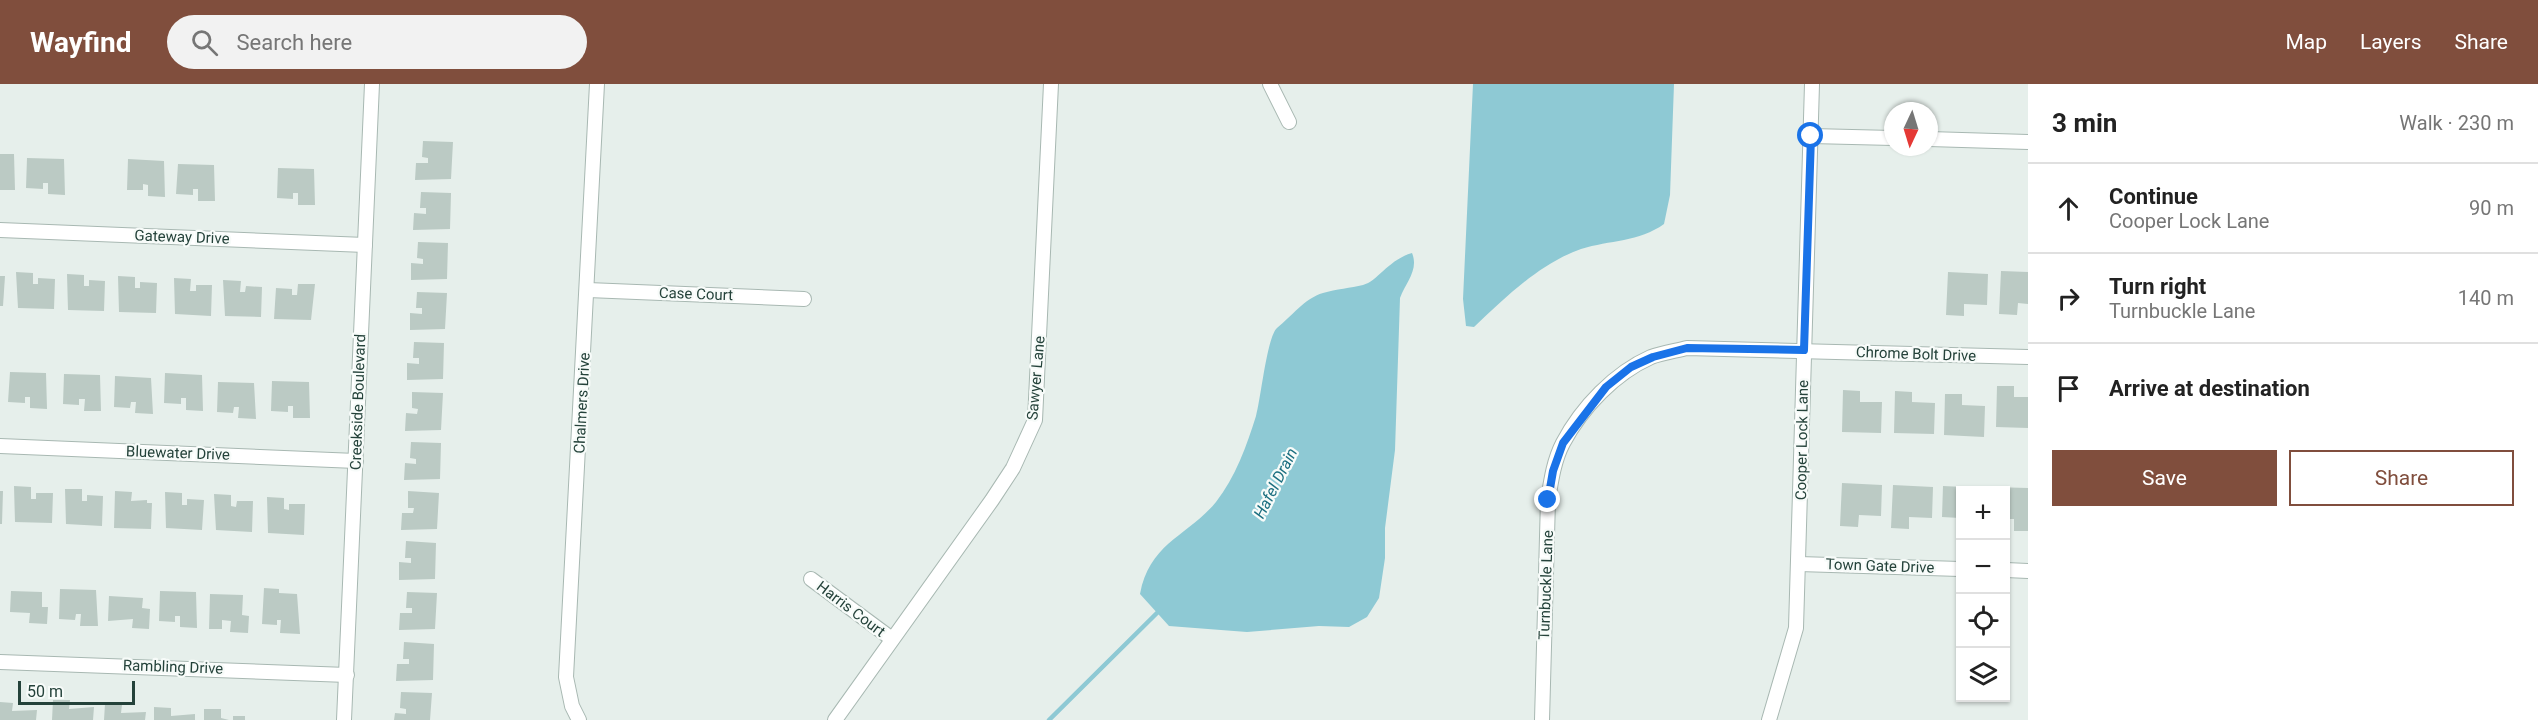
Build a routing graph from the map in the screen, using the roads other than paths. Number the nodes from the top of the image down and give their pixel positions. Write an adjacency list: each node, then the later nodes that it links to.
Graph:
1 (372, 84): 12 (street, Creekside Boulevard)
2 (597, 84): 13 (street, Chalmers Drive)
3 (1051, 84): 24 (street, Sawyer Lane)
4 (1270, 84): 6 (street)
5 (1812, 84): 7 (street, Cooper Lock Lane)
6 (1289, 122)
7 (1811, 136): 8 (street); 15 (street, Cooper Lock Lane)
8 (1884, 138)
9 (1938, 139): 10 (street)
10 (2028, 142)
11 (0, 230): 12 (street, Gateway Drive)
12 (365, 245): 18 (street, Creekside Boulevard)
13 (588, 290): 14 (street, Case Court); 28 (street, Chalmers Drive)
14 (804, 298)
15 (1804, 350): 16 (street, Chrome Bolt Drive); 19 (street, Cooper Lock Lane); 30 (street, Turnbuckle Lane)
16 (2028, 357)
17 (0, 446): 18 (street, Bluewater Drive)
18 (356, 461): 26 (street, Creekside Boulevard)
19 (1799, 564): 20 (street, Town Gate Drive); 31 (street, Cooper Lock Lane)
20 (1956, 569)
21 (2010, 570): 22 (street)
22 (2028, 571)
23 (811, 579): 24 (street, Harris Court)
24 (892, 639): 29 (street, Sawyer Lane)
25 (0, 662): 26 (street, Rambling Drive)
26 (346, 675): 27 (street, Creekside Boulevard)
27 (344, 720)
28 (579, 720)
29 (835, 720)
30 (1542, 720)
31 (1769, 720)

